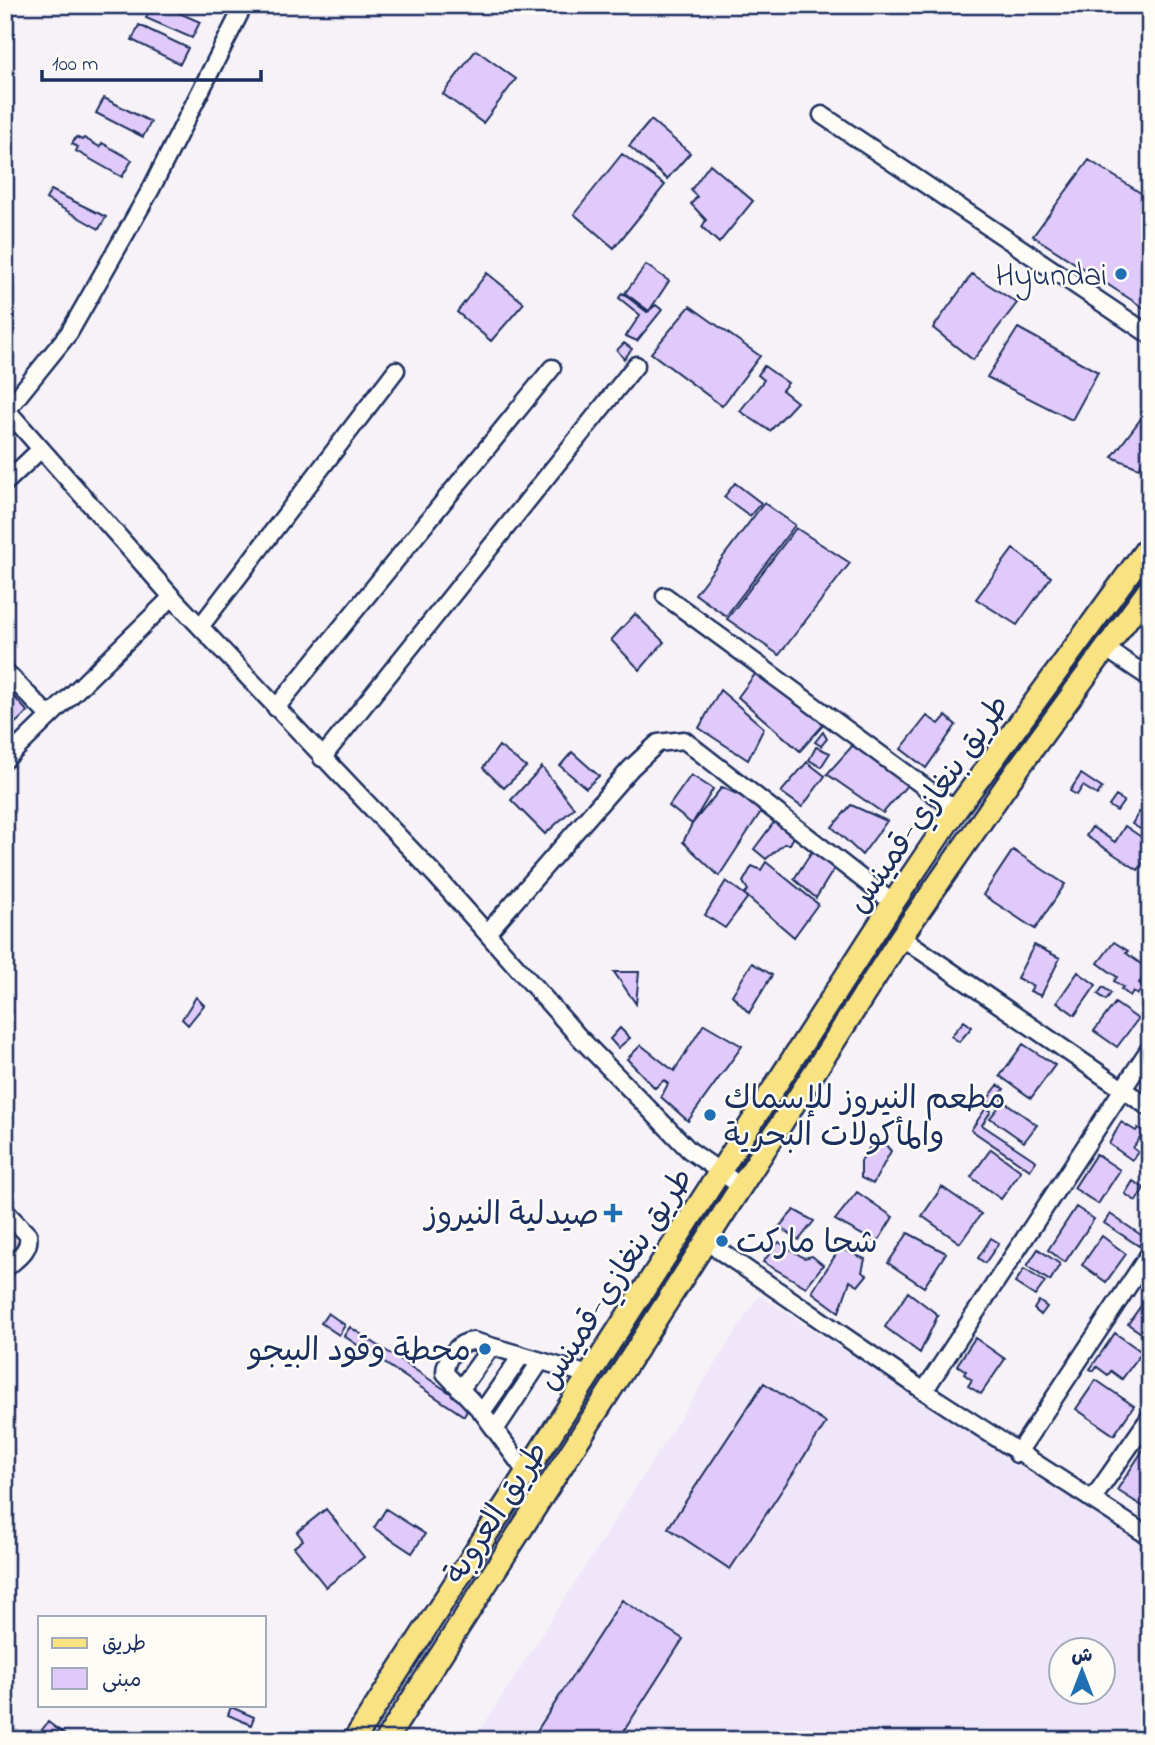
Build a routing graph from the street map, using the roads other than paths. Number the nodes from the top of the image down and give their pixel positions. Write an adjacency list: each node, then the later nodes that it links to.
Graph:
1 (244, 5): 7 (street)
2 (822, 115): 3 (street)
3 (1150, 335)
4 (636, 365): 20 (street)
5 (552, 368): 18 (street)
6 (396, 370): 14 (street)
7 (6, 409): 8 (street)
8 (41, 449): 9 (street); 13 (street)
9 (5, 482)
10 (1150, 544): 22 (main road, طريق بنغازي-قمينس)
11 (1150, 588): 15 (main road, طريق العروبة)
12 (665, 596): 22 (street)
13 (172, 597): 14 (street); 19 (street)
14 (200, 627): 18 (street)
15 (1105, 648): 17 (street); 25 (main road, طريق العروبة)
16 (5, 671): 19 (street)
17 (1150, 678)
18 (276, 708): 20 (street)
19 (50, 716): 21 (street)
20 (322, 758): 24 (street)
21 (5, 760)
22 (957, 810): 23 (main road, طريق بنغازي-قمينس)
23 (893, 903): 24 (street); 29 (main road, طريق بنغازي-قمينس)
24 (487, 933): 29 (street)
25 (901, 937): 27 (street); 30 (main road, طريق العروبة)
26 (1150, 1048): 27 (street)
27 (1122, 1089): 28 (street); 40 (street)
28 (1150, 1108)
29 (720, 1173): 30 (street); 38 (main road, طريق بنغازي-قمينس)
30 (742, 1187): 32 (main road, طريق العروبة)
31 (5, 1210): 34 (street)
32 (707, 1242): 40 (street); 49 (main road, طريق العروبة)
33 (1150, 1254): 44 (street)
34 (5, 1269)
35 (491, 1347): 36 (street); 39 (street); 39 (street)
36 (521, 1356): 37 (street); 41 (street)
37 (540, 1362): 38 (street); 43 (street)
38 (589, 1375): 45 (main road, طريق بنغازي-قمينس)
39 (460, 1390): 41 (street)
40 (924, 1391): 44 (street)
41 (482, 1412): 43 (street)
42 (1150, 1417): 46 (street)
43 (495, 1430): 45 (street)
44 (1017, 1454): 46 (street)
45 (526, 1472): 48 (main road, طريق بنغازي-قمينس)
46 (1092, 1500): 47 (street)
47 (1150, 1537)
48 (354, 1740)
49 (386, 1740)

